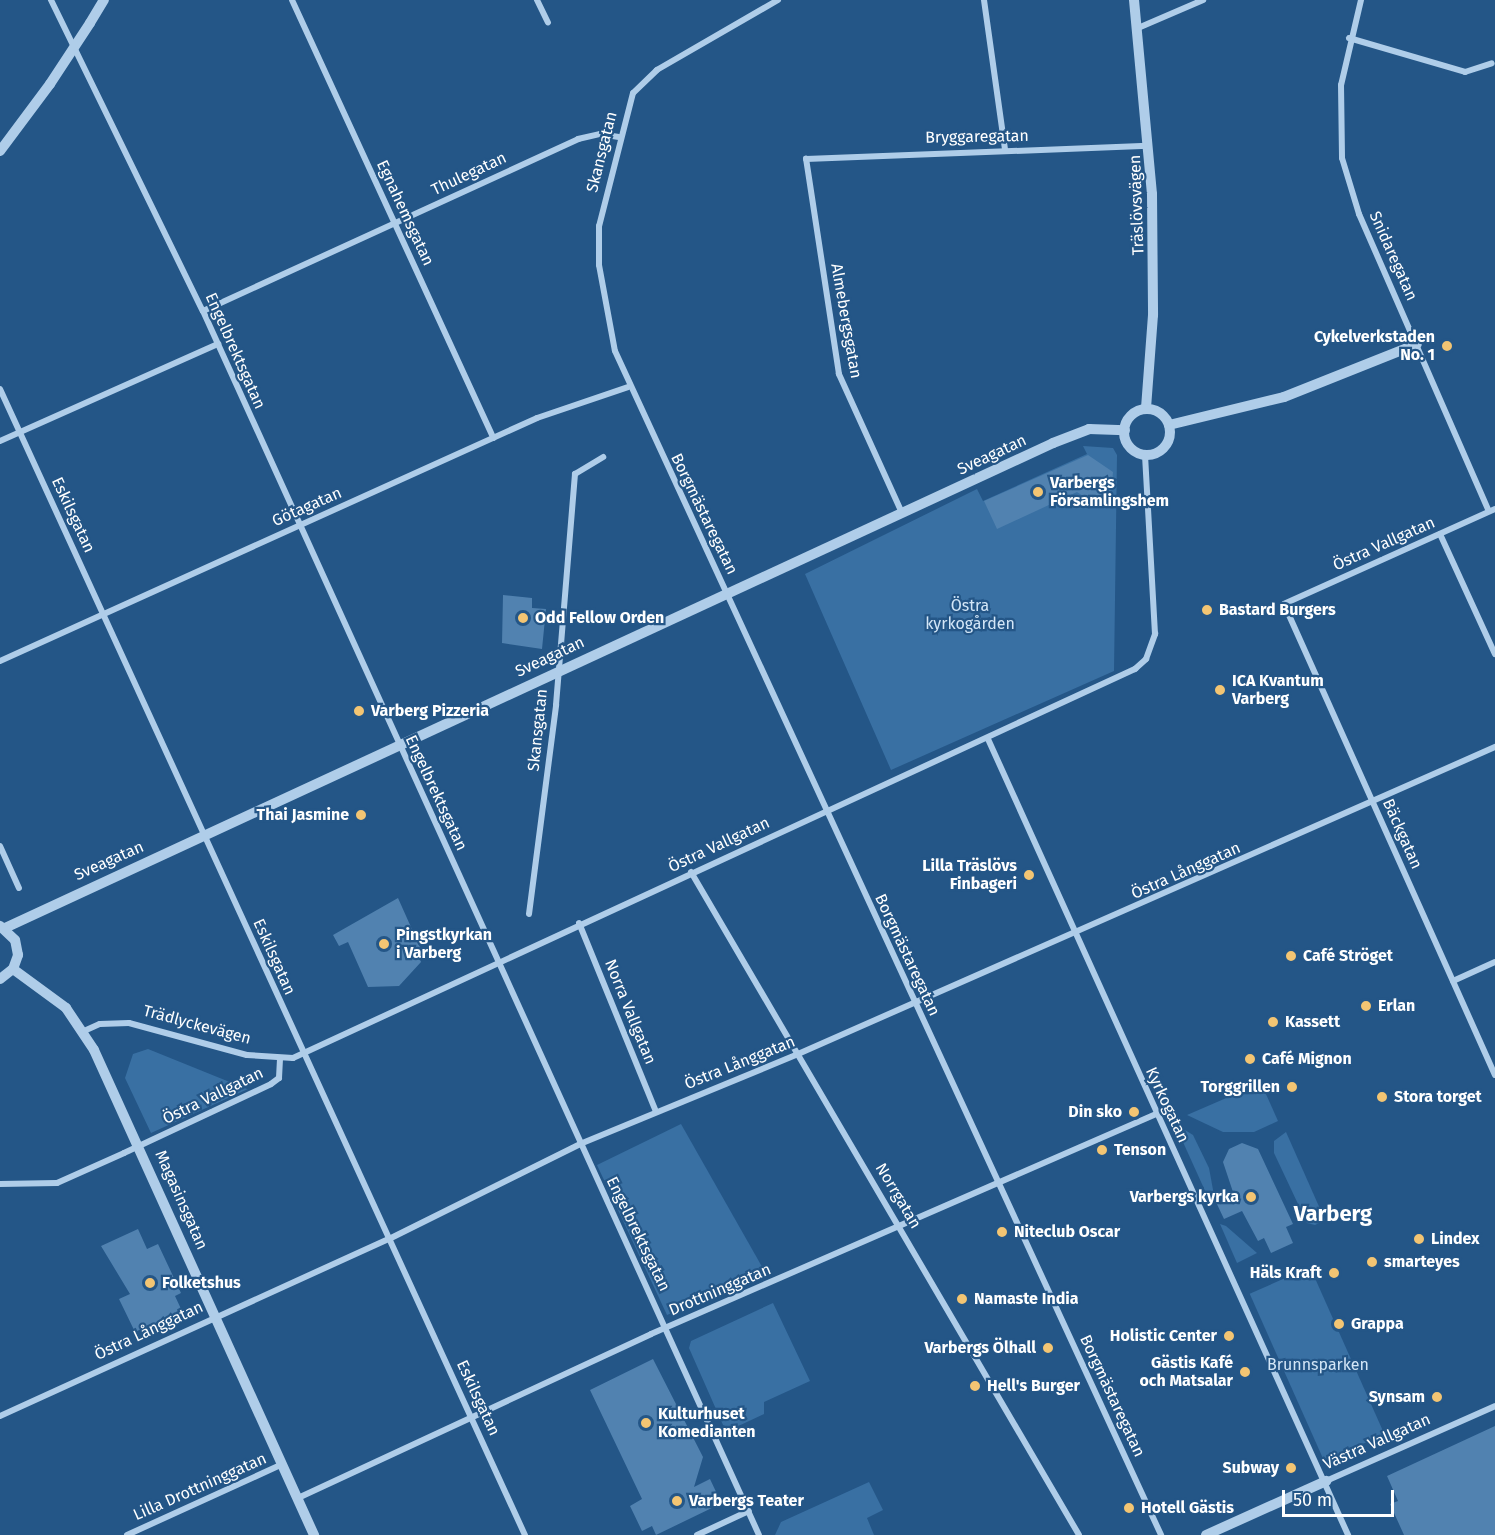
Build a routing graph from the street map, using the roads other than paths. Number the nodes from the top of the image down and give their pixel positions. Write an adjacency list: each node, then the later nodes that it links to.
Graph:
1 (51, 0): 20 (street, Engelbrektsgatan)
2 (104, 0): 17 (street, bridge)
3 (292, 0): 19 (street, Egnahemsgatan)
4 (537, 0): 10 (street)
5 (778, 0): 14 (street, Skansgatan)
6 (984, 0): 16 (street)
7 (1134, 0): 11 (street, Träslövsvägen)
8 (1203, 0): 11 (street)
9 (1361, 0): 12 (street, Snidaregatan)
10 (548, 23)
11 (1138, 28): 15 (street, Träslövsvägen)
12 (1349, 38): 13 (street); 22 (street, Snidaregatan)
13 (1494, 64)
14 (619, 137): 19 (street, Thulegatan); 23 (street, Skansgatan)
15 (1149, 146): 16 (street, Bryggaregatan); 25 (street, Träslövsvägen)
16 (1005, 150): 18 (street, Bryggaregatan)
17 (0, 151)
18 (806, 159): 34 (street, Almebergsgatan)
19 (394, 223): 20 (street, Thulegatan); 29 (street, Egnahemsgatan)
20 (203, 311): 21 (street, Engelbrektsgatan)
21 (218, 344): 28 (street); 35 (street, Engelbrektsgatan)
22 (1417, 344): 26 (street); 33 (street, Snidaregatan)
23 (628, 387): 29 (street, Götagatan); 37 (street, Borgmästaregatan)
24 (0, 389): 28 (street, Eskilsgatan)
25 (1146, 409): 26 (street); 27 (street)
26 (1169, 425): 31 (street)
27 (1125, 430): 31 (street); 34 (street, Sveagatan)
28 (20, 432): 30 (street); 39 (street, Eskilsgatan)
29 (493, 438): 35 (street, Götagatan)
30 (0, 441)
31 (1145, 454): 43 (street, Östra Vallgatan)
32 (603, 457): 42 (street, Skansgatan)
33 (1492, 510): 36 (street, Östra Vallgatan)
34 (902, 513): 37 (street, Sveagatan)
35 (298, 525): 39 (street, Götagatan); 44 (street, Engelbrektsgatan)
36 (1440, 534): 38 (street, Östra Vallgatan); 40 (street)
37 (728, 594): 42 (street, Sveagatan); 47 (street, Borgmästaregatan)
38 (1284, 604): 46 (street, Bäckgatan)
39 (103, 613): 41 (street, Götagatan); 48 (street, Eskilsgatan)
40 (1495, 654)
41 (0, 661)
42 (557, 670): 44 (street, Sveagatan); 52 (street, Skansgatan)
43 (988, 739): 47 (street, Östra Vallgatan); 55 (street, Kyrkogatan)
44 (400, 746): 48 (street, Sveagatan); 56 (street, Engelbrektsgatan)
45 (1495, 747): 46 (street, Östra Långgatan)
46 (1373, 803): 55 (street, Östra Långgatan); 60 (street, Bäckgatan)
47 (825, 812): 50 (street, Östra Vallgatan); 61 (street, Borgmästaregatan)
48 (205, 835): 54 (street, Sveagatan); 63 (street, Eskilsgatan)
49 (0, 846): 51 (street)
50 (691, 872): 53 (street, Östra Vallgatan); 64 (street, Norrgatan)
51 (19, 888)
52 (529, 914)
53 (579, 922): 56 (street, Östra Vallgatan); 67 (street, Norra Vallgatan)
54 (2, 927): 58 (street)
55 (1074, 934): 61 (street, Östra Långgatan); 68 (street, Kyrkogatan)
56 (498, 962): 63 (street, Östra Vallgatan); 69 (street, Engelbrektsgatan)
57 (1495, 962): 60 (street)
58 (13, 969): 59 (street); 62 (street, Magasinsgatan)
59 (0, 979)
60 (1453, 981): 66 (street, Bäckgatan)
61 (915, 1002): 64 (street, Östra Långgatan); 71 (street, Borgmästaregatan)
62 (84, 1030): 65 (street, Trädlyckevägen); 70 (street, Magasinsgatan)
63 (302, 1054): 65 (street, Trädlyckevägen); 74 (street, Eskilsgatan)
64 (798, 1054): 67 (street, Östra Långgatan); 73 (street, Norrgatan)
65 (280, 1059): 70 (street, Östra Vallgatan)
66 (1495, 1075)
67 (656, 1112): 69 (street, Östra Långgatan)
68 (1156, 1114): 71 (street, Drottninggatan); 81 (street, Kyrkogatan)
69 (580, 1144): 74 (street, Östra Långgatan); 76 (street, Engelbrektsgatan)
70 (140, 1146): 72 (street, Östra Vallgatan); 75 (street, Magasinsgatan)
71 (999, 1183): 73 (street, Drottninggatan); 90 (street, Borgmästaregatan)
72 (0, 1184)
73 (900, 1228): 76 (street, Drottninggatan); 89 (street, Norrgatan)
74 (389, 1239): 75 (street, Östra Långgatan); 79 (street, Eskilsgatan)
75 (216, 1315): 78 (street, Östra Långgatan); 80 (street, Magasinsgatan)
76 (668, 1328): 79 (street, Drottninggatan); 83 (street, Engelbrektsgatan)
77 (1495, 1406): 81 (street, Västra Vallgatan)
78 (0, 1416)
79 (473, 1418): 82 (street, Drottninggatan); 86 (street, Eskilsgatan)
80 (284, 1464): 82 (street, Magasinsgatan); 84 (street, Lilla Drottninggatan)
81 (1326, 1481): 91 (street, Västra Vallgatan); 92 (street, Kyrkogatan)
82 (298, 1498): 85 (street, Magasinsgatan)
83 (749, 1511): 87 (street); 88 (street, Engelbrektsgatan)
84 (127, 1535)
85 (314, 1535)
86 (525, 1535)
87 (697, 1535)
88 (759, 1535)
89 (1079, 1535)
90 (1161, 1535)
91 (1206, 1535)
92 (1348, 1535)

